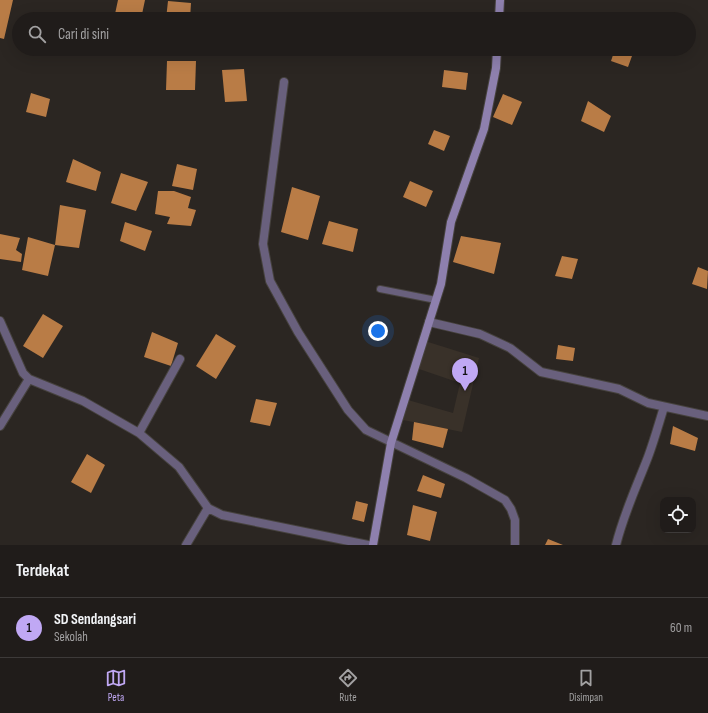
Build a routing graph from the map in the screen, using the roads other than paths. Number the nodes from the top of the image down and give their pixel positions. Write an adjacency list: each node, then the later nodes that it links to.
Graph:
1 (500, 0): 2 (street)
2 (499, 12)
3 (497, 56): 6 (street)
4 (284, 82): 15 (street)
5 (380, 289): 6 (lane)
6 (436, 300): 8 (street)
7 (0, 320): 10 (street)
8 (429, 322): 11 (street); 15 (street)
9 (180, 359): 14 (street)
10 (29, 379): 13 (street); 14 (street)
11 (664, 407): 12 (street); 21 (street)
12 (708, 416)
13 (0, 426)
14 (139, 433): 16 (street)
15 (391, 443): 19 (street); 20 (street)
16 (208, 508): 17 (street); 18 (street)
17 (186, 545)
18 (368, 545)
19 (373, 545)
20 (515, 545)
21 (616, 545)

